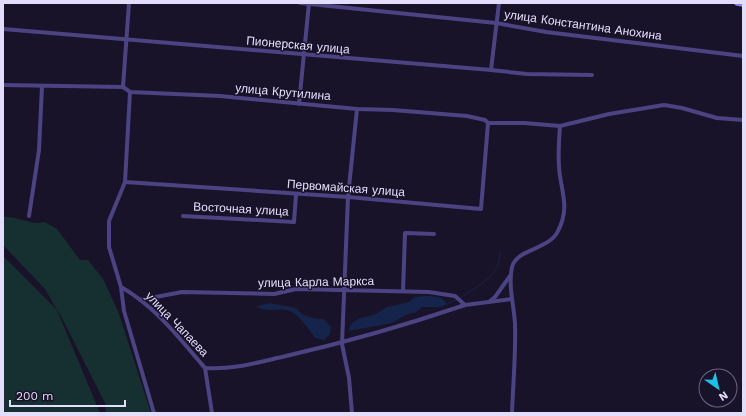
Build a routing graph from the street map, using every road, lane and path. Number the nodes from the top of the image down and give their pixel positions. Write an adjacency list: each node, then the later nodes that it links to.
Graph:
1 (129, 3): 9 (street)
2 (300, 3): 3 (street, улица Константина Анохина)
3 (309, 3): 7 (street, улица Константина Анохина); 10 (street)
4 (499, 3): 7 (street)
5 (737, 3): 6 (main road)
6 (743, 4)
7 (496, 24): 11 (street, улица Константина Анохина); 12 (street)
8 (3, 29): 9 (street, Пионерская улица)
9 (126, 39): 10 (street, Пионерская улица); 16 (street)
10 (304, 56): 12 (street, Пионерская улица); 18 (street)
11 (743, 56)
12 (491, 70): 13 (street, Пионерская улица)
13 (592, 75)
14 (3, 85): 15 (street)
15 (42, 86): 16 (street); 26 (street)
16 (123, 87): 17 (street)
17 (130, 92): 18 (street, улица Крутилина); 23 (street)
18 (298, 104): 19 (street, улица Крутилина)
19 (357, 109): 21 (street, улица Крутилина); 25 (street)
20 (743, 120): 22 (street, улица Крутилина)
21 (488, 123): 22 (street, улица Крутилина); 25 (street, Первомайская улица)
22 (560, 126): 29 (street)
23 (125, 182): 24 (street, Первомайская улица); 30 (street)
24 (296, 195): 25 (street, Первомайская улица); 27 (street, Восточная улица)
25 (348, 197): 31 (street)
26 (29, 216)
27 (183, 216)
28 (434, 234): 32 (street)
29 (511, 274): 33 (street); 35 (street)
30 (121, 287): 34 (street, улица Чапаева); 39 (street)
31 (344, 290): 32 (street, улица Карла Маркса); 34 (street, улица Карла Маркса); 37 (street)
32 (404, 290): 36 (street, улица Карла Маркса)
33 (512, 299): 35 (street); 42 (street)
34 (140, 300): 38 (street, улица Чапаева)
35 (488, 302): 36 (street)
36 (466, 305): 37 (street)
37 (342, 344): 38 (street); 41 (street)
38 (205, 368): 40 (street)
39 (154, 413)
40 (212, 413)
41 (352, 413)
42 (512, 413)

